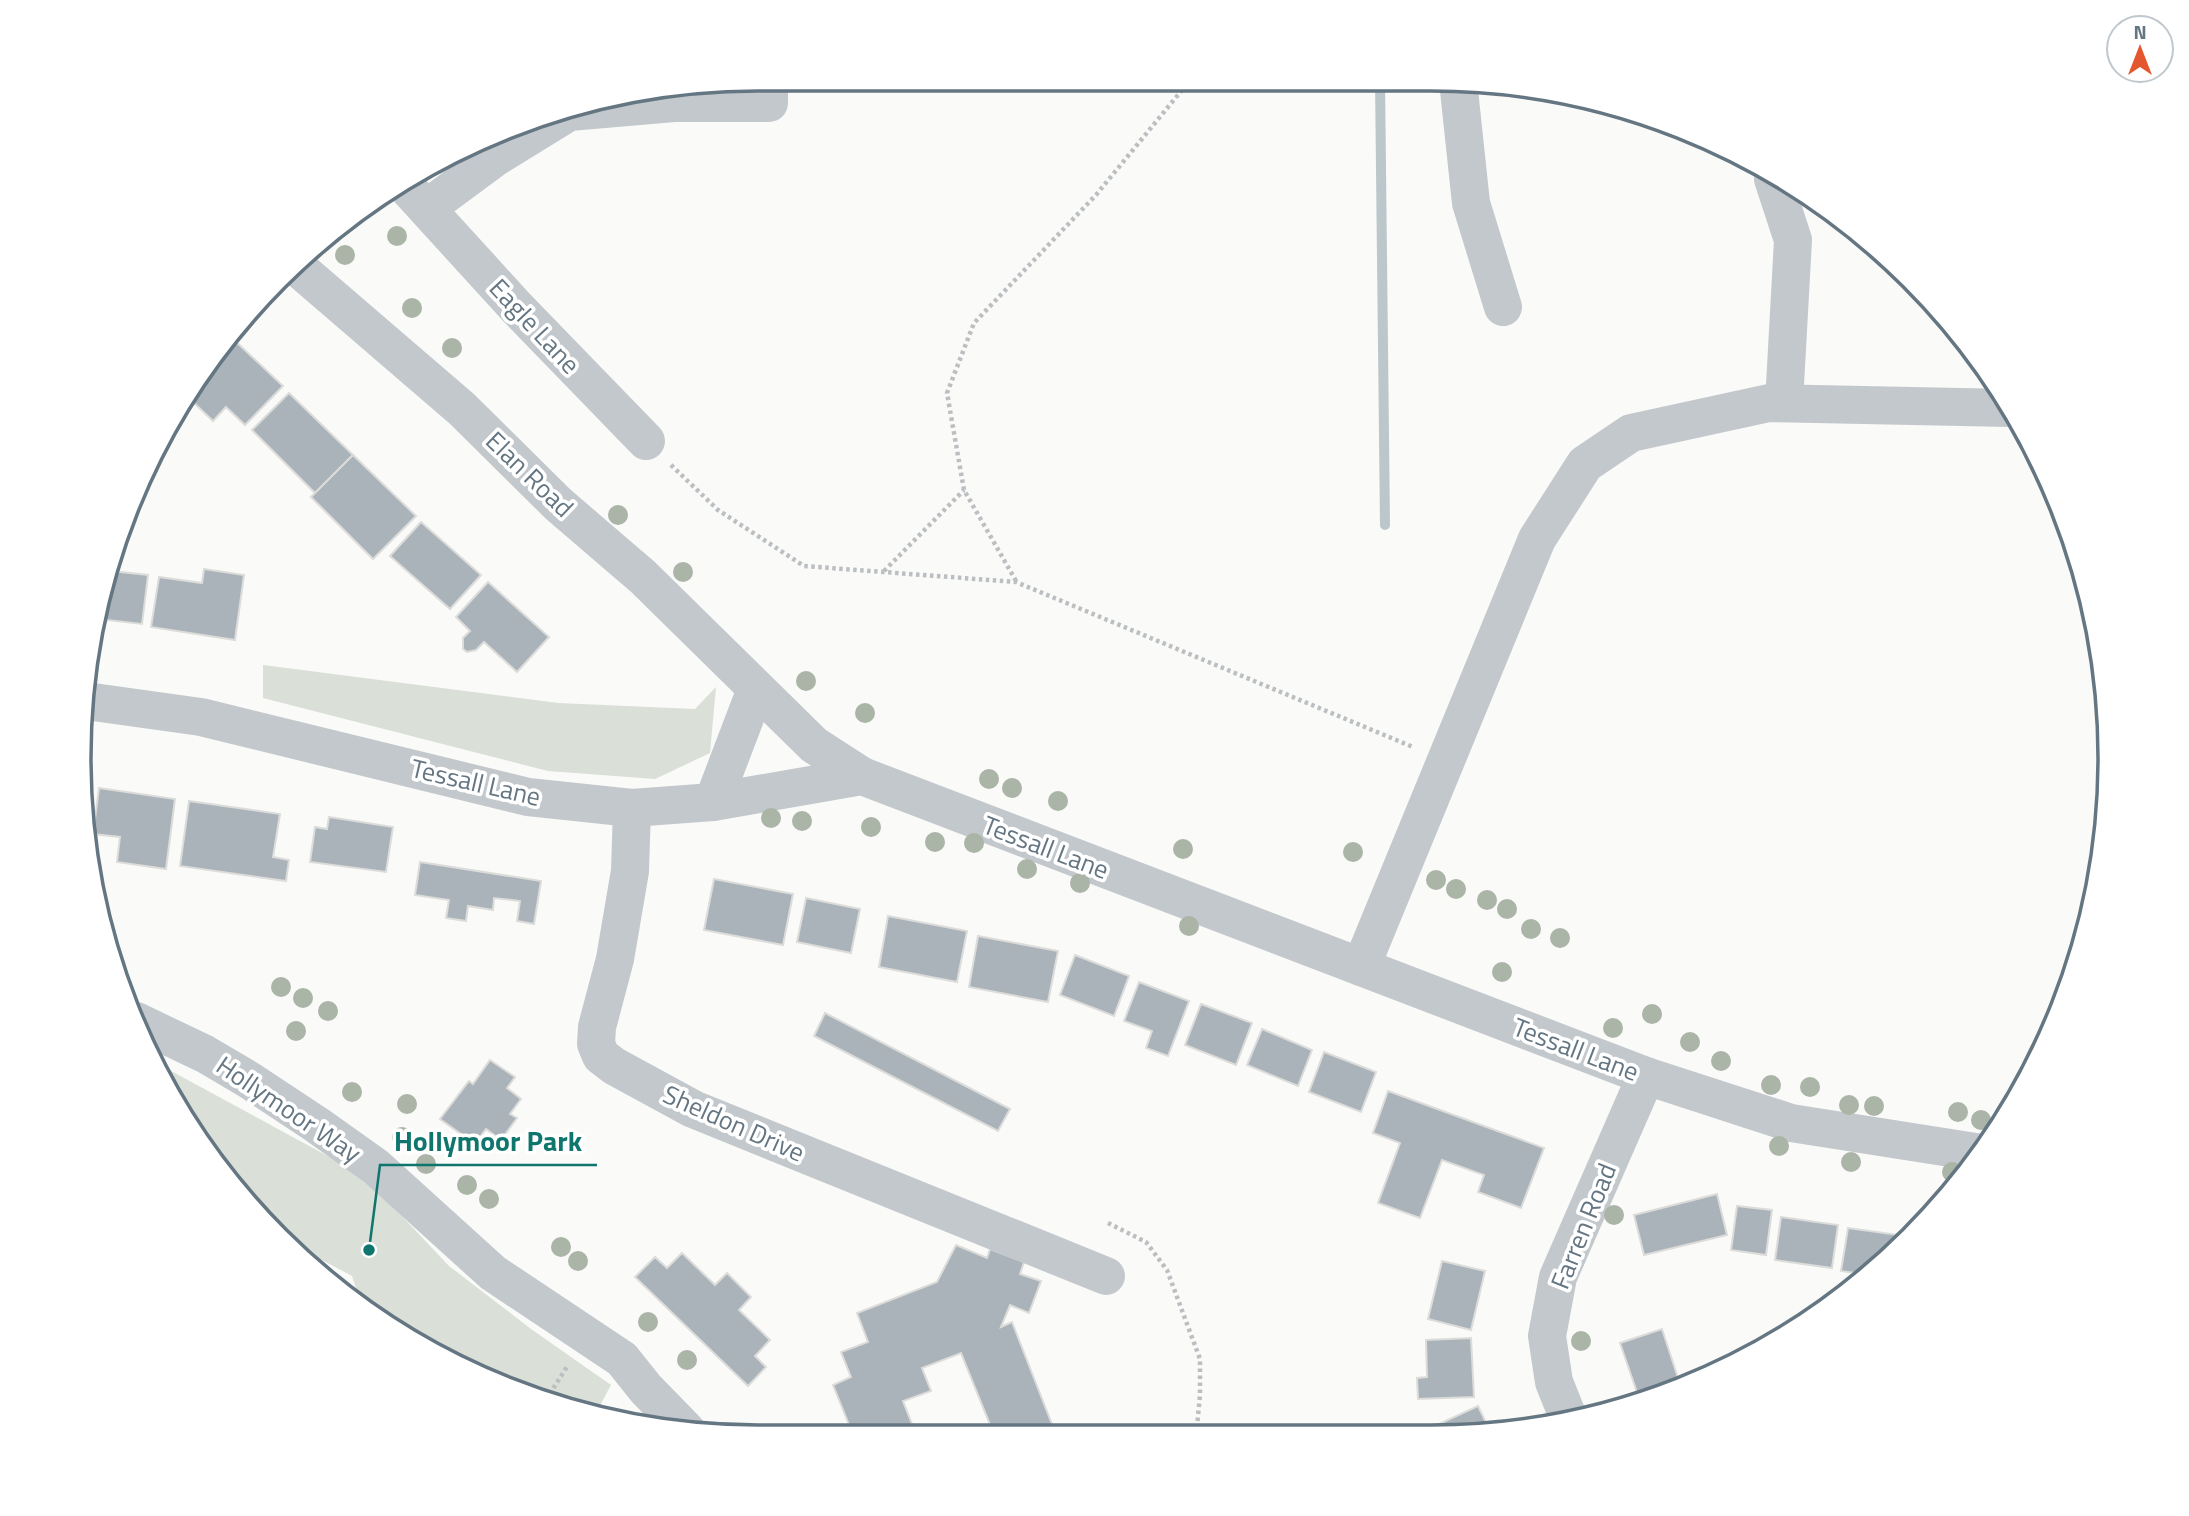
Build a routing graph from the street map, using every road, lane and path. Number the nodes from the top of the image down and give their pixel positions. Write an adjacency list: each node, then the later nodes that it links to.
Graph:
1 (769, 91): 4 (street)
2 (1181, 91): 13 (path)
3 (1459, 92): 9 (street)
4 (608, 109)
5 (548, 125): 7 (street)
6 (1775, 187): 10 (street)
7 (415, 195): 12 (street, Eagle Lane)
8 (302, 271): 16 (street, Elan Road)
9 (1503, 307)
10 (1784, 403): 11 (street); 18 (street)
11 (1999, 408)
12 (646, 441): 14 (path)
13 (964, 490): 14 (path); 15 (path)
14 (883, 572): 15 (path)
15 (1016, 582): 18 (path)
16 (756, 689): 19 (street, Elan Road); 20 (street)
17 (93, 702): 21 (street, Tessall Lane)
18 (1446, 761): 22 (street)
19 (862, 776): 20 (street, Tessall Lane); 22 (street, Tessall Lane)
20 (713, 802): 21 (street, Tessall Lane)
21 (632, 808): 27 (street, Sheldon Drive)
22 (1361, 967): 24 (street, Tessall Lane)
23 (148, 1027): 29 (street, Hollymoor Way)
24 (1646, 1076): 25 (street, Tessall Lane); 28 (street, Farren Road)
25 (1970, 1151)
26 (1108, 1223): 30 (path)
27 (1106, 1276)
28 (1566, 1411)
29 (676, 1420)
30 (1197, 1425)

